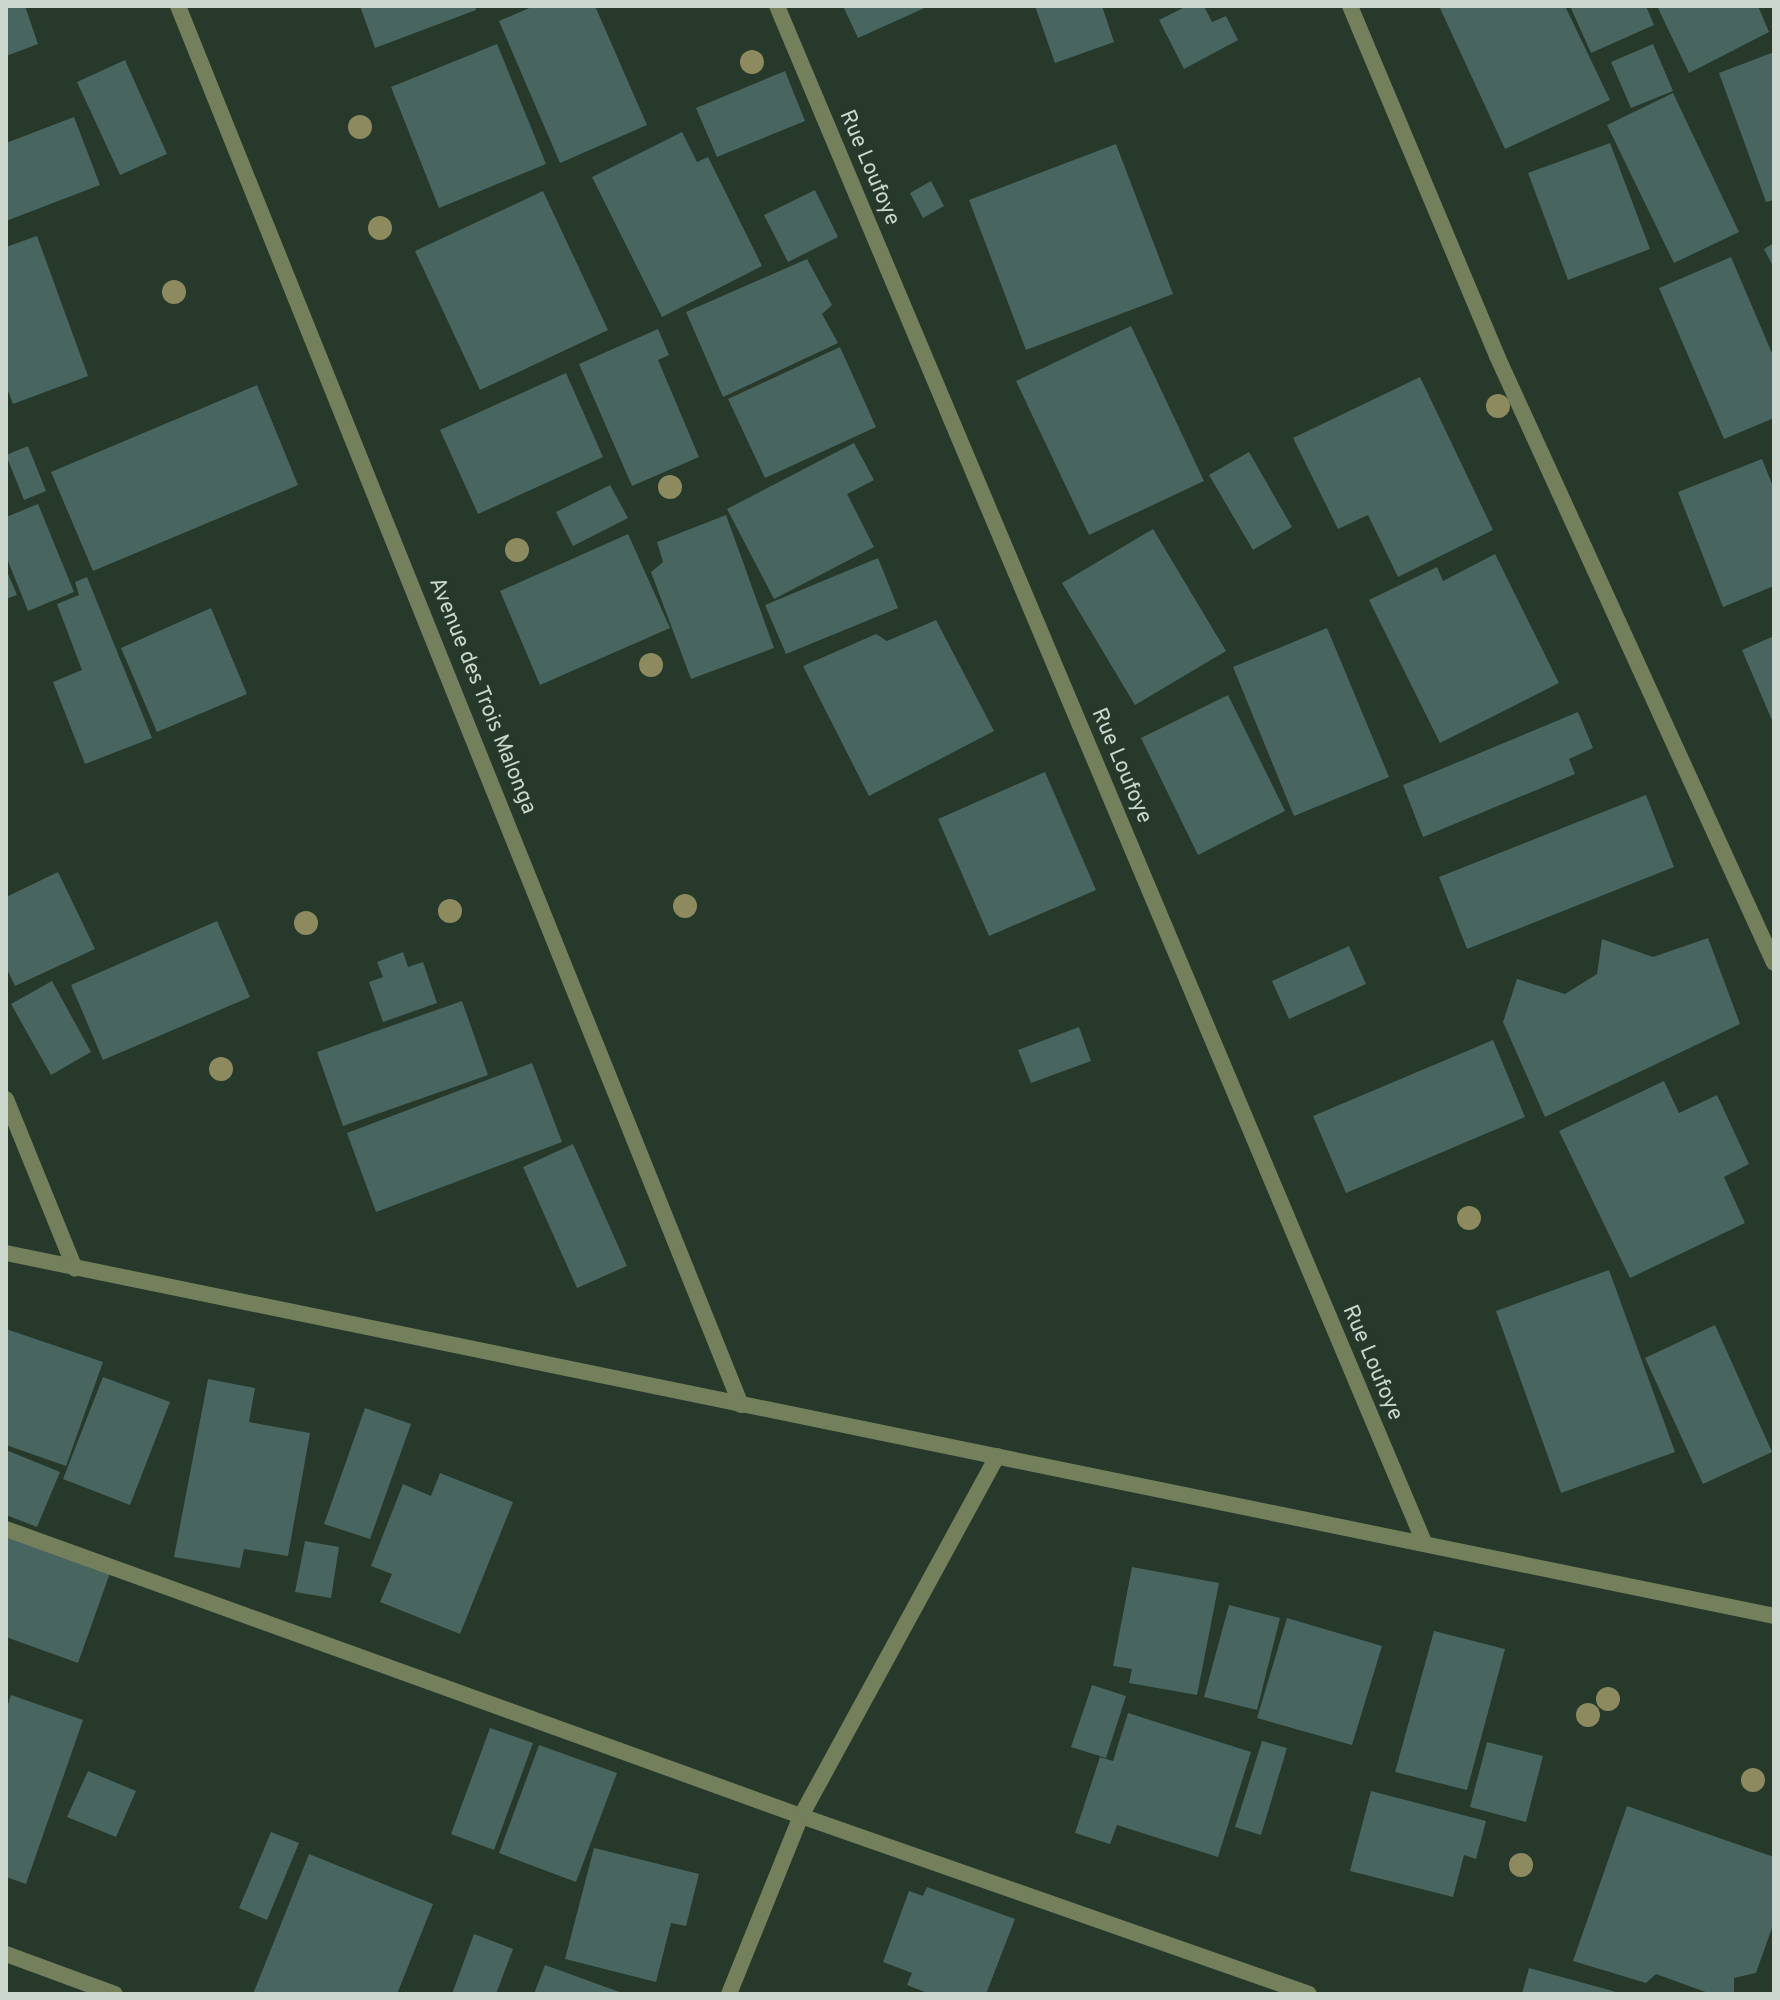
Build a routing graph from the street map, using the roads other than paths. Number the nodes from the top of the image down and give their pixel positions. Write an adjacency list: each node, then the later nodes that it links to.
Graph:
1 (178, 6): 8 (street, Avenue des Trois Malonga)
2 (777, 6): 11 (street, Rue Loufoye)
3 (1350, 6): 4 (street)
4 (1774, 963)
5 (6, 1099): 7 (street)
6 (6, 1253): 7 (street)
7 (75, 1269): 8 (street)
8 (741, 1405): 9 (street)
9 (997, 1456): 11 (street); 13 (street)
10 (6, 1529): 13 (street)
11 (1424, 1542): 12 (street)
12 (1774, 1616)
13 (801, 1816): 16 (street); 17 (street)
14 (6, 1954): 15 (street)
15 (115, 1994)
16 (729, 1994)
17 (1309, 1994)

